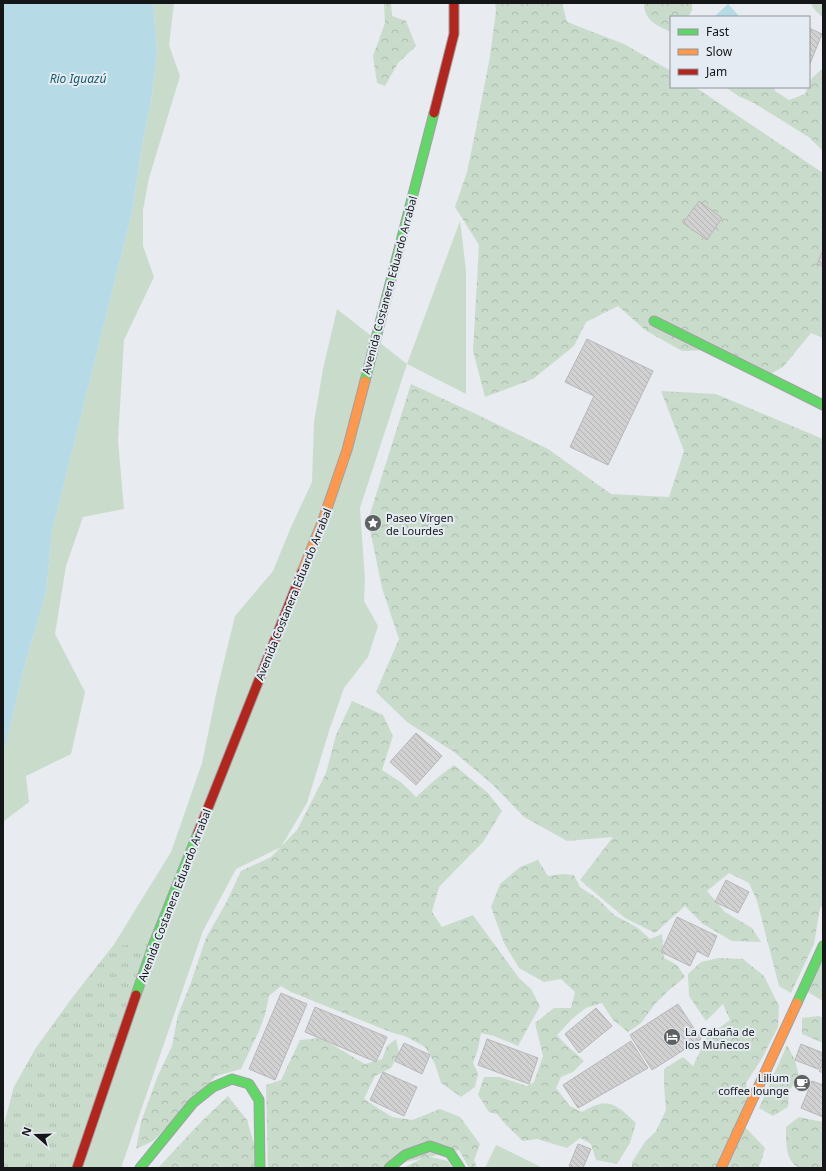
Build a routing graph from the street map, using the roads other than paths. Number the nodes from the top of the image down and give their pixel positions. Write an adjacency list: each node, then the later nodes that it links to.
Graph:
1 (454, 3): 5 (main road, Avenida Costanera Eduardo Arrabal)
2 (654, 321): 3 (main road)
3 (823, 405)
4 (823, 946): 10 (main road)
5 (77, 1168)
6 (140, 1168): 7 (main road)
7 (260, 1168)
8 (389, 1168): 9 (main road)
9 (460, 1168)
10 (721, 1168)

